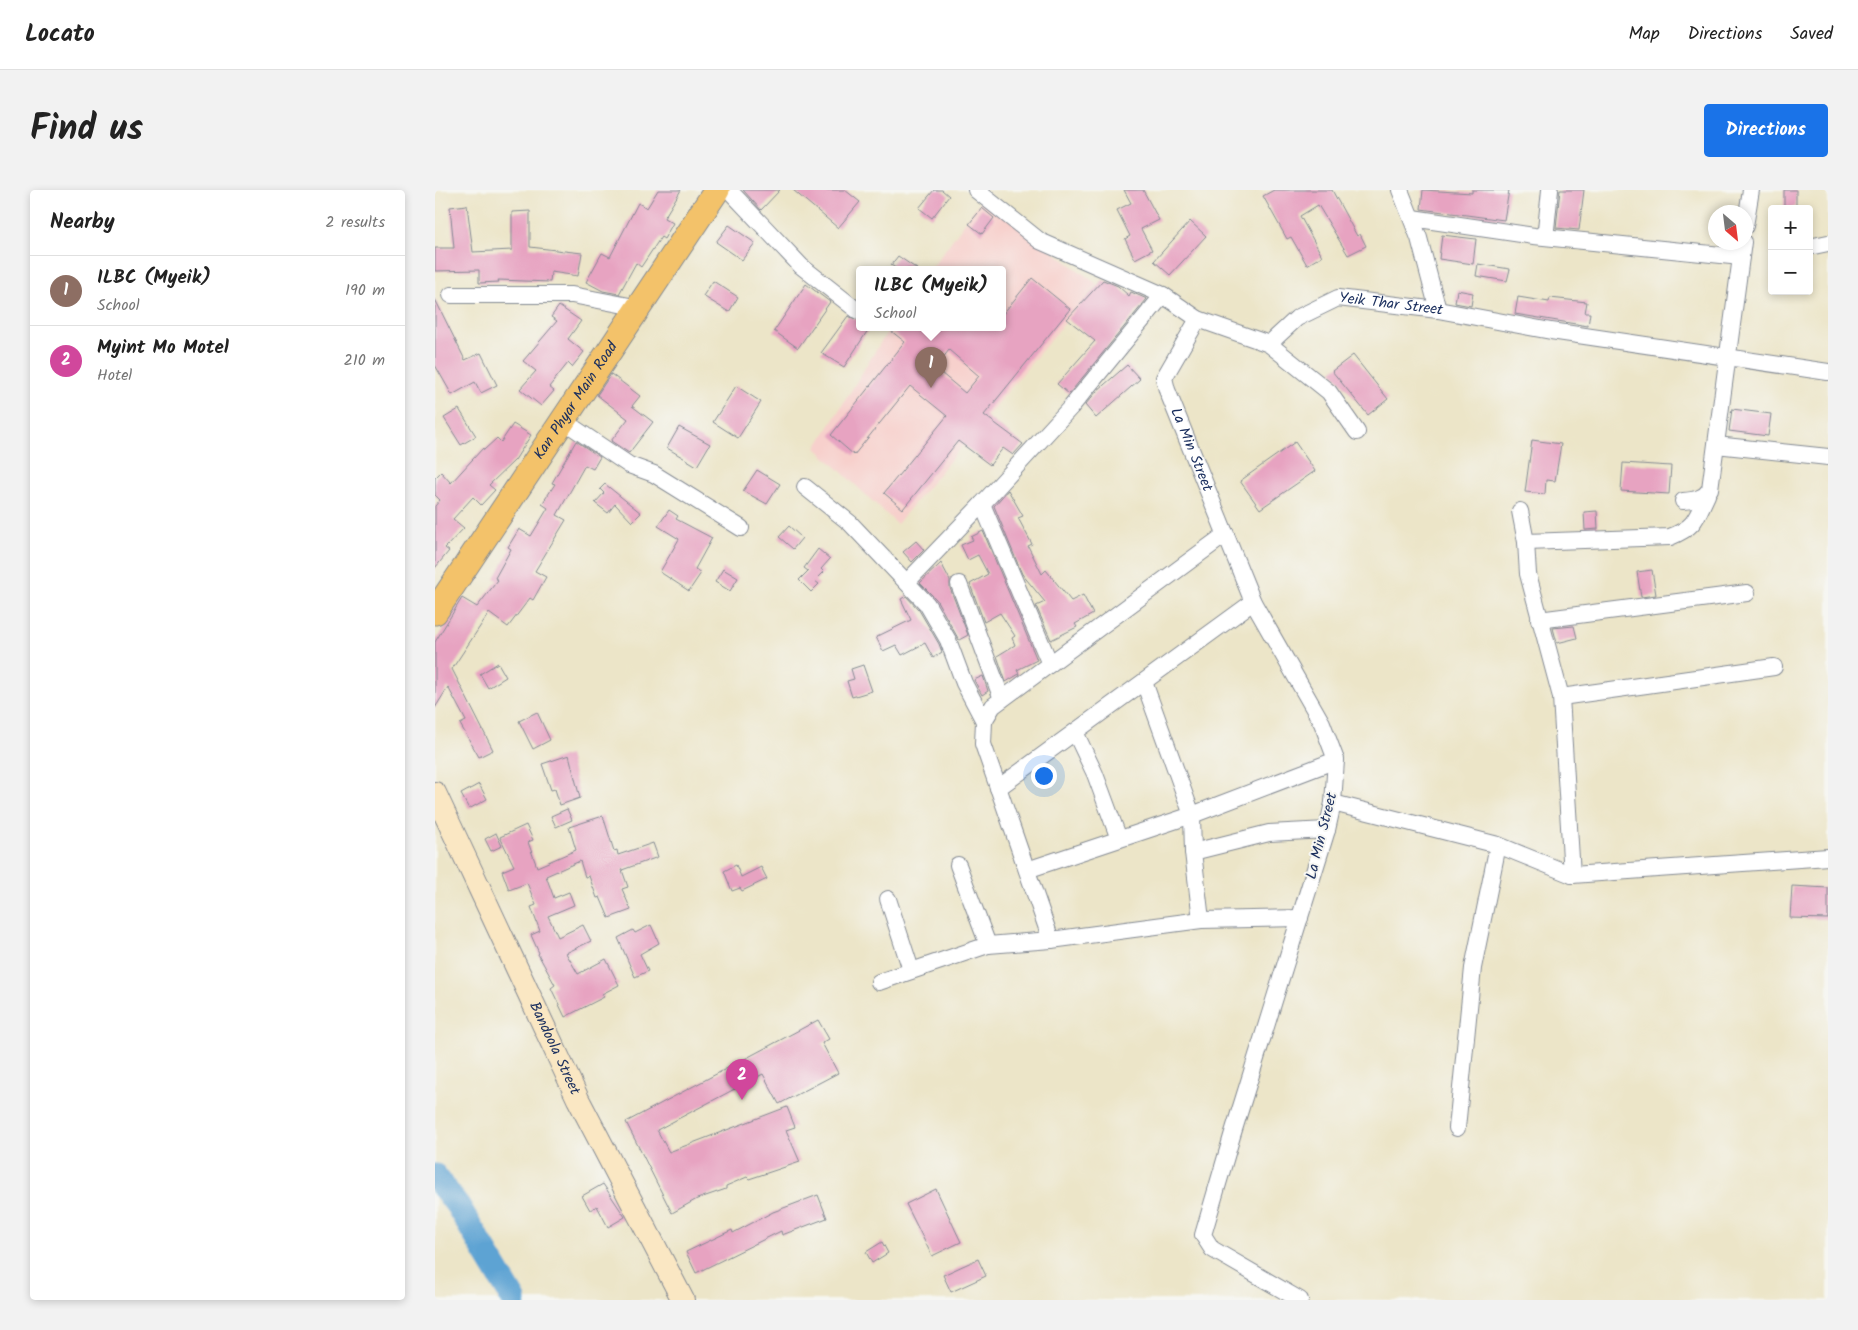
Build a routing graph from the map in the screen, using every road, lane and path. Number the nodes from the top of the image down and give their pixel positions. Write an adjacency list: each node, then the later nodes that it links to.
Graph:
1 (976, 190): 13 (street)
2 (1399, 190): 7 (street)
3 (1551, 190): 8 (street)
4 (1751, 190): 6 (street)
5 (718, 191): 15 (main road, Kan Phyar Main Road); 16 (street)
6 (1748, 205)
7 (1412, 218): 8 (street); 17 (street)
8 (1542, 236): 11 (street)
9 (1828, 243): 10 (street)
10 (1813, 246)
11 (1708, 248)
12 (1742, 250): 20 (street)
13 (1163, 294): 18 (street); 29 (street)
14 (451, 295): 15 (street)
15 (640, 308): 22 (main road, Kan Phyar Main Road)
16 (856, 309)
17 (1438, 310): 19 (street, Yeik Thar Street); 20 (street, Yeik Thar Street)
18 (1198, 319): 19 (street); 32 (street, La Min Street)
19 (1269, 344): 23 (street)
20 (1727, 356): 21 (street, Yeik Thar Street); 24 (street)
21 (1828, 372)
22 (562, 420): 31 (street); 38 (main road, Kan Phyar Main Road)
23 (1357, 432)
24 (1716, 445): 25 (street); 27 (street)
25 (1828, 458)
26 (805, 487): 34 (street)
27 (1707, 495): 28 (street); 33 (street)
28 (1683, 501)
29 (982, 504): 34 (street); 40 (street)
30 (1520, 511): 33 (street)
31 (741, 528)
32 (1226, 534): 37 (street, La Min Street); 40 (street)
33 (1526, 542): 39 (street)
34 (907, 582): 45 (street)
35 (959, 584): 44 (street)
36 (1747, 593): 39 (street)
37 (1253, 602): 42 (street); 47 (street, La Min Street)
38 (435, 612)
39 (1539, 620): 43 (street)
40 (1050, 664): 44 (street)
41 (1774, 667): 43 (street)
42 (1144, 682): 46 (street); 51 (street)
43 (1561, 697): 59 (street)
44 (1002, 699): 45 (street)
45 (984, 721): 48 (street)
46 (1075, 732): 48 (street); 53 (street)
47 (1336, 760): 50 (street, La Min Street); 51 (street)
48 (999, 788): 58 (street)
49 (435, 793): 69 (street, Bandoola Street)
50 (1333, 803): 52 (street, La Min Street); 54 (street)
51 (1192, 815): 53 (street); 55 (street)
52 (1327, 830): 55 (street); 61 (street, La Min Street)
53 (1119, 839): 58 (street)
54 (1498, 845): 59 (street); 67 (street)
55 (1193, 852): 62 (street)
56 (1828, 857): 59 (street)
57 (958, 865): 64 (street)
58 (1027, 870): 63 (street)
59 (1572, 875)
60 (888, 899): 65 (street)
61 (1300, 918): 62 (street); 68 (street, La Min Street)
62 (1201, 920): 63 (street)
63 (1051, 940): 64 (street)
64 (989, 945): 65 (street)
65 (911, 970): 66 (street)
66 (879, 982)
67 (1457, 1128)
68 (1297, 1299)
69 (683, 1300)

